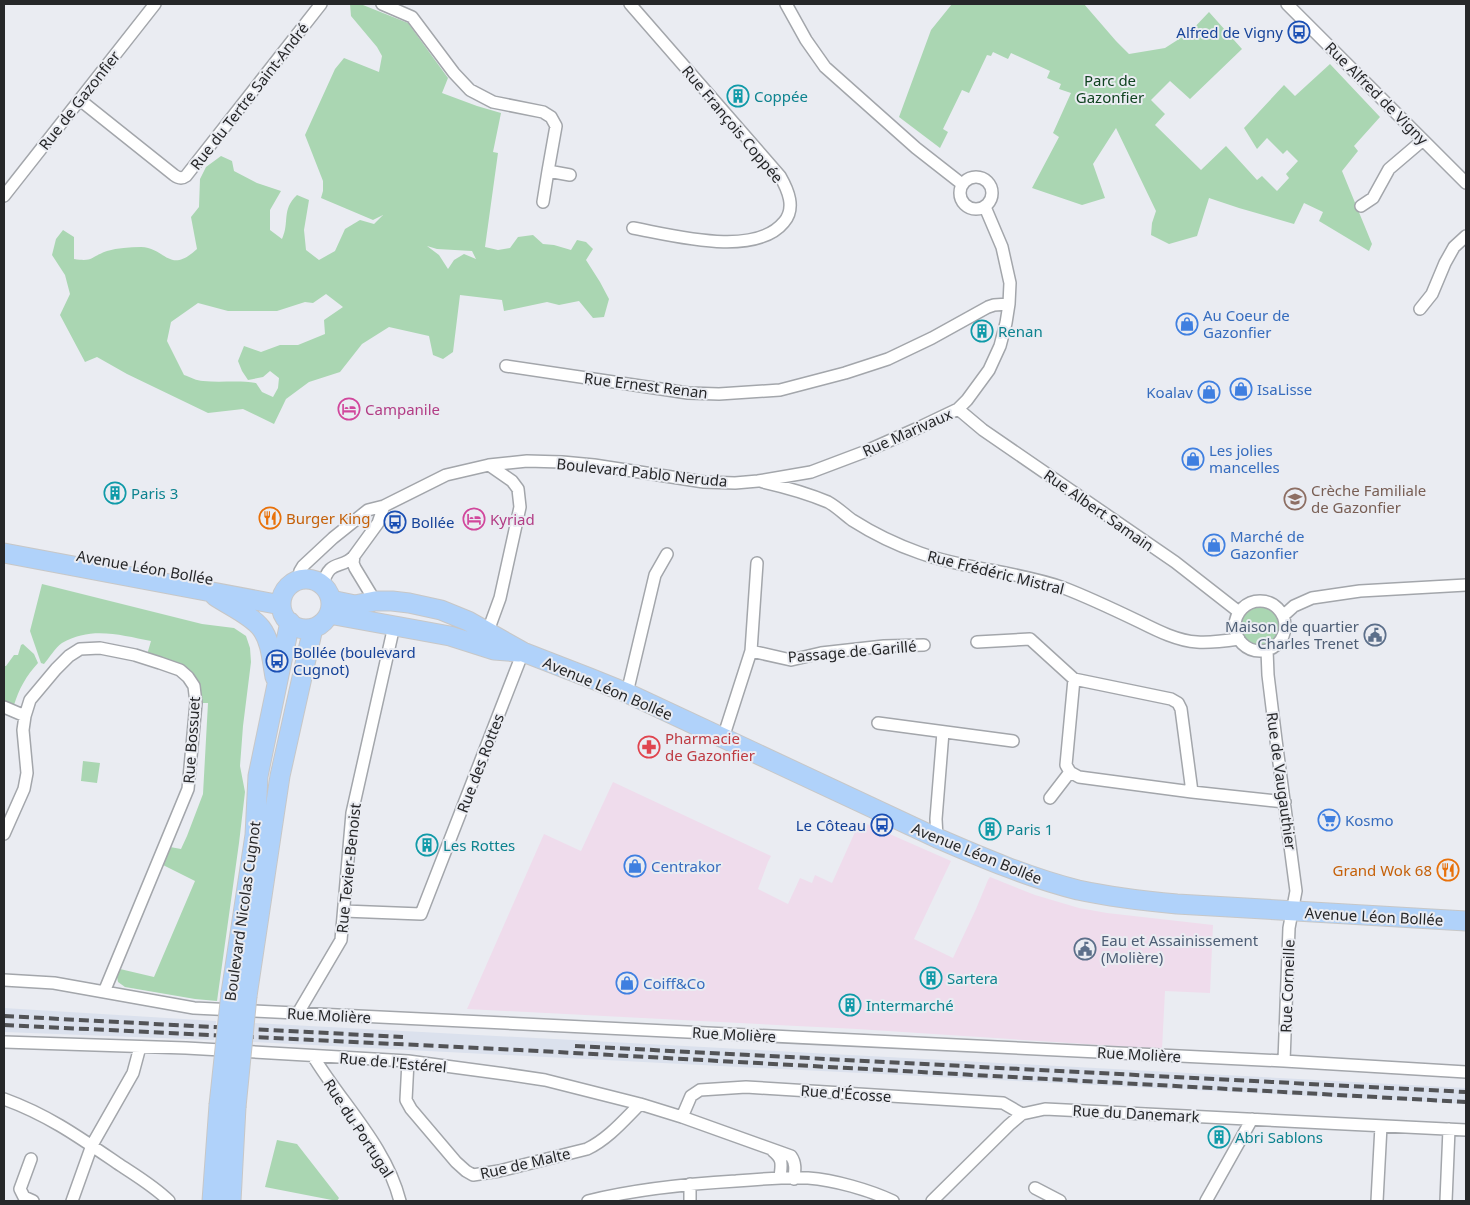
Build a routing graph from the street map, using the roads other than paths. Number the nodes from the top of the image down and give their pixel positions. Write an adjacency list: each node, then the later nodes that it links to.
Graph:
1 (155, 4): 7 (street, Rue de Gazonfier)
2 (320, 4): 7 (street, Rue du Tertre Saint-André)
3 (382, 4): 9 (street)
4 (630, 4): 17 (street, Rue François Coppée)
5 (786, 4): 12 (street)
6 (1287, 4): 8 (street, Rue Alfred de Vigny)
7 (80, 100): 13 (street, Rue de Gazonfier)
8 (1423, 140): 11 (street, Rue Alfred de Vigny); 15 (street)
9 (548, 171): 10 (street); 14 (street)
10 (570, 175)
11 (1466, 183)
12 (962, 184): 16 (street); 16 (street)
13 (4, 196)
14 (543, 202)
15 (1361, 206)
16 (985, 207): 19 (street, Rue Marivaux)
17 (633, 228)
18 (1466, 236): 20 (street)
19 (1009, 304): 21 (street, Rue Ernest Renan); 22 (street, Rue Marivaux)
20 (1420, 309)
21 (506, 366)
22 (958, 409): 24 (street, Rue Marivaux); 35 (street, Rue Albert Samain)
23 (489, 465): 24 (street, Boulevard Pablo Neruda); 25 (street, Boulevard Pablo Neruda); 40 (street)
24 (758, 481): 41 (street, Rue Frédéric Mistral)
25 (384, 506): 28 (street); 32 (street, Boulevard Pablo Neruda)
26 (4, 546): 31 (main road, Avenue Léon Bollée); 32 (main road, Avenue Léon Bollée)
27 (667, 554): 49 (street)
28 (354, 556): 33 (street); 34 (street)
29 (757, 563): 45 (street)
30 (1466, 585): 36 (street)
31 (205, 590): 32 (main road, Avenue Léon Bollée); 48 (main road, Avenue Léon Bollée)
32 (288, 592): 33 (main road, Avenue Léon Bollée); 37 (main road)
33 (328, 600): 34 (main road, Avenue Léon Bollée); 38 (main road, Avenue Léon Bollée); 39 (main road)
34 (375, 601): 40 (main road, Avenue Léon Bollée)
35 (1238, 612): 36 (street); 41 (street)
36 (1283, 616): 44 (street)
37 (290, 622): 39 (main road); 48 (main road, Boulevard Nicolas Cugnot)
38 (394, 626): 46 (main road, Avenue Léon Bollée); 62 (street, Rue Texier-Benoist)
39 (313, 628): 67 (main road, Boulevard Nicolas Cugnot)
40 (488, 631): 46 (main road, Avenue Léon Bollée)
41 (1239, 639): 44 (street)
42 (977, 642): 47 (street)
43 (924, 645): 45 (street, Passage de Garillé)
44 (1266, 650): 59 (street, Rue de Vaugauthier)
45 (751, 651): 54 (street)
46 (523, 652): 49 (main road, Avenue Léon Bollée); 62 (street, Rue des Rottes)
47 (1074, 679): 56 (street); 57 (street)
48 (277, 684): 67 (main road, Boulevard Nicolas Cugnot)
49 (627, 693): 54 (main road, Avenue Léon Bollée)
50 (4, 707): 51 (street)
51 (25, 716): 60 (street, Rue Bossuet); 66 (street, Rue Bossuet)
52 (878, 723): 53 (street)
53 (943, 732): 55 (street); 61 (street)
54 (723, 738): 61 (main road, Avenue Léon Bollée)
55 (1013, 741)
56 (1070, 772): 57 (street); 58 (street)
57 (1192, 792): 59 (street)
58 (1050, 798)
59 (1285, 802): 63 (street, Rue de Vaugauthier)
60 (4, 834)
61 (937, 838): 63 (main road, Avenue Léon Bollée)
62 (344, 911): 68 (street, Rue Texier-Benoist)
63 (1293, 911): 64 (main road, Avenue Léon Bollée); 73 (street, Rue Corneille)
64 (1466, 921)
65 (4, 980): 66 (street, Rue Molière)
66 (104, 992): 68 (street, Rue Molière)
67 (239, 994): 77 (main road, Boulevard Nicolas Cugnot, bridge)
68 (298, 1014): 73 (street, Rue Molière)
69 (4, 1042): 70 (street, Rue de l'Estérel)
70 (140, 1047): 71 (street, Rue de l'Estérel); 84 (street)
71 (313, 1056): 72 (street, Rue de l'Estérel); 97 (street, Rue du Portugal)
72 (408, 1061): 76 (street, Rue de l'Estérel); 76 (street, Rue de Malte)
73 (1284, 1061): 74 (street, Rue Molière)
74 (1466, 1072)
75 (4, 1099): 84 (street)
76 (640, 1104): 79 (street, Rue de l'Estérel)
77 (227, 1106): 95 (main road, Boulevard Nicolas Cugnot); 96 (main road, Boulevard Nicolas Cugnot)
78 (1022, 1114): 79 (street, Rue d'Écosse); 80 (street, Rue du Danemark); 100 (street, Rue du Danemark)
79 (682, 1118): 85 (street, Rue de l'Estérel)
80 (1252, 1119): 81 (street, Rue du Danemark); 102 (street)
81 (1381, 1126): 82 (street, Rue du Danemark); 103 (street)
82 (1449, 1129): 83 (street, Rue du Danemark); 104 (street)
83 (1466, 1130)
84 (92, 1145): 93 (street); 94 (street)
85 (772, 1150): 87 (street); 88 (street, Rue de l'Estérel)
86 (31, 1159): 92 (street)
87 (780, 1178): 88 (street); 89 (street)
88 (794, 1178): 91 (street)
89 (690, 1184): 98 (street); 99 (street)
90 (1035, 1188): 101 (street)
91 (890, 1200)
92 (33, 1201)
93 (72, 1201)
94 (169, 1201)
95 (212, 1201)
96 (231, 1201)
97 (400, 1201)
98 (588, 1201)
99 (690, 1201)
100 (932, 1201)
101 (1060, 1201)
102 (1206, 1201)
103 (1377, 1201)
104 (1446, 1201)

